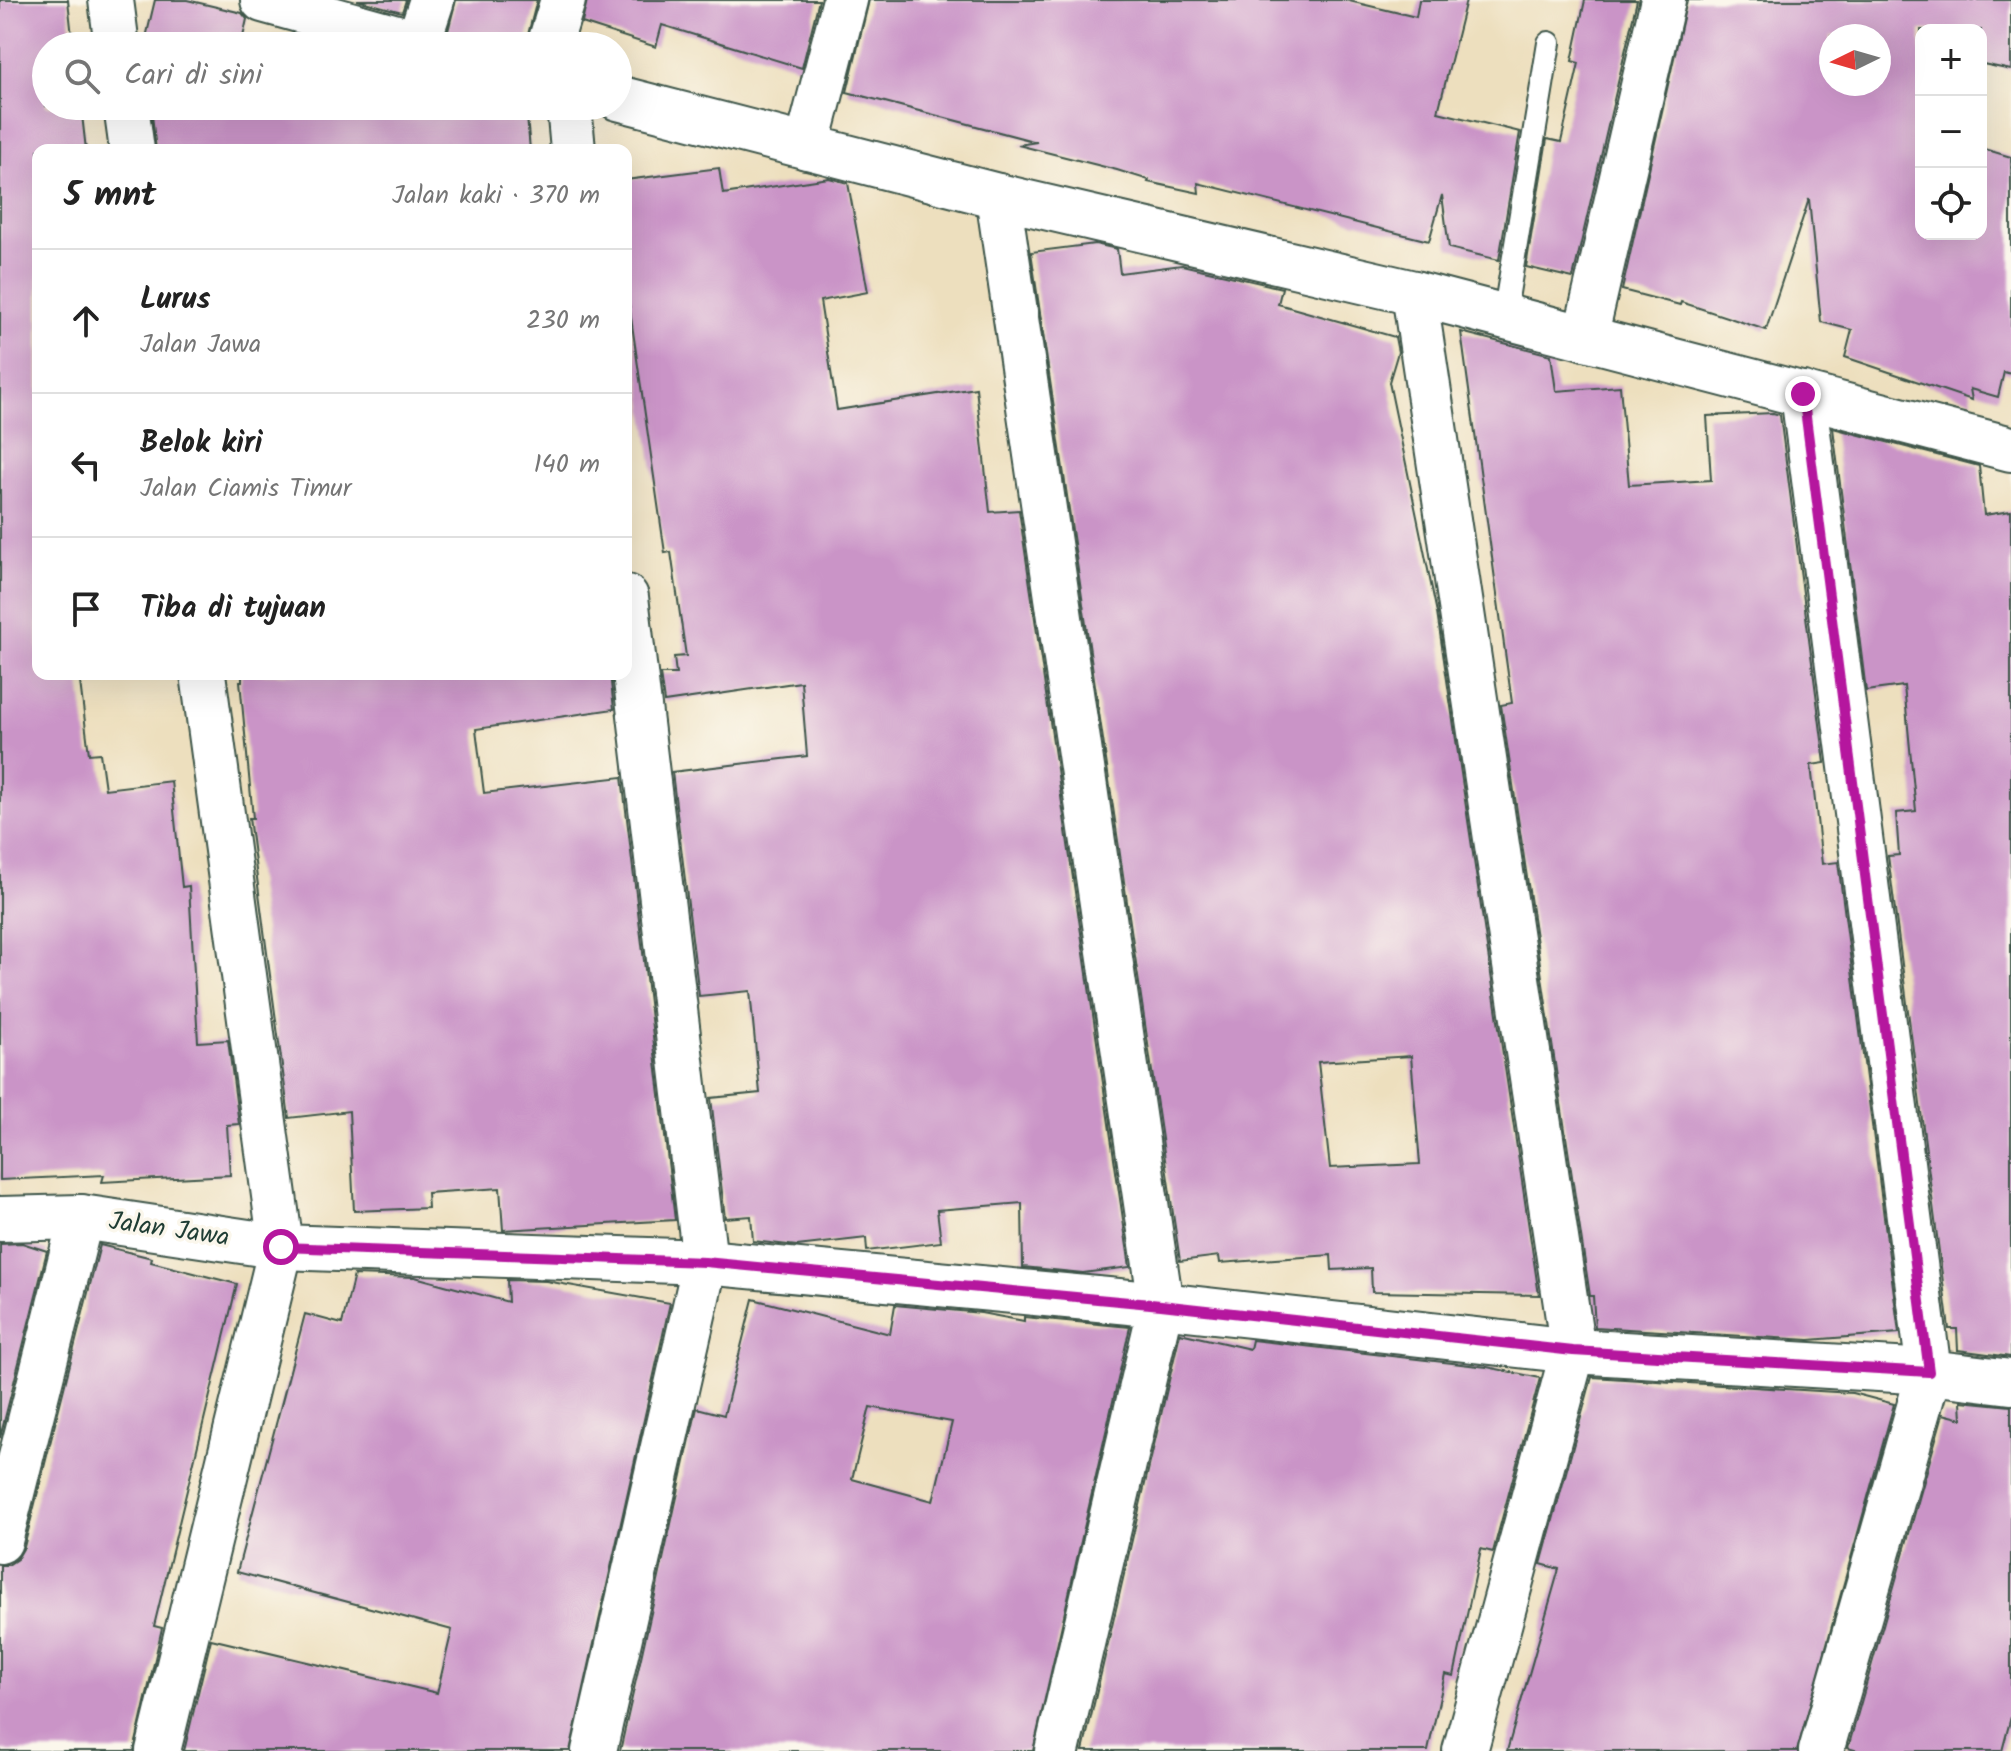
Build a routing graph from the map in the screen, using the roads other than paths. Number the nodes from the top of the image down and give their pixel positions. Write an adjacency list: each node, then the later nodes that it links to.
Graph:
1 (111, 0): 7 (street)
2 (263, 0): 8 (street)
3 (432, 0): 9 (street)
4 (563, 0): 10 (street)
5 (845, 0): 17 (street)
6 (1663, 0): 21 (street)
7 (115, 32)
8 (377, 32)
9 (426, 32)
10 (553, 32)
11 (1549, 43): 20 (lane)
12 (632, 102): 17 (street)
13 (128, 120): 15 (street)
14 (570, 120): 16 (street)
15 (131, 144)
16 (572, 144)
17 (807, 147): 18 (street)
18 (998, 196): 19 (street); 30 (street)
19 (1414, 293): 20 (street); 31 (street)
20 (1504, 317): 21 (street)
21 (1585, 338): 22 (street)
22 (1803, 394): 23 (street); 32 (street)
23 (2011, 449)
24 (632, 648): 29 (street)
25 (204, 680): 28 (street)
26 (81, 1217): 27 (street, Jalan Jawa); 28 (street, Jalan Jawa); 34 (street)
27 (0, 1219)
28 (281, 1247): 29 (street, Jalan Jawa); 35 (street)
29 (705, 1262): 30 (street, Jalan Jawa); 36 (street)
30 (1161, 1305): 31 (street, Jalan Jawa); 37 (street)
31 (1573, 1351): 32 (street, Jalan Jawa); 38 (street)
32 (1929, 1372): 33 (street, Jalan Jawa); 39 (street)
33 (2011, 1382)
34 (0, 1541)
35 (158, 1751)
36 (594, 1751)
37 (1057, 1751)
38 (1465, 1751)
39 (1821, 1751)

